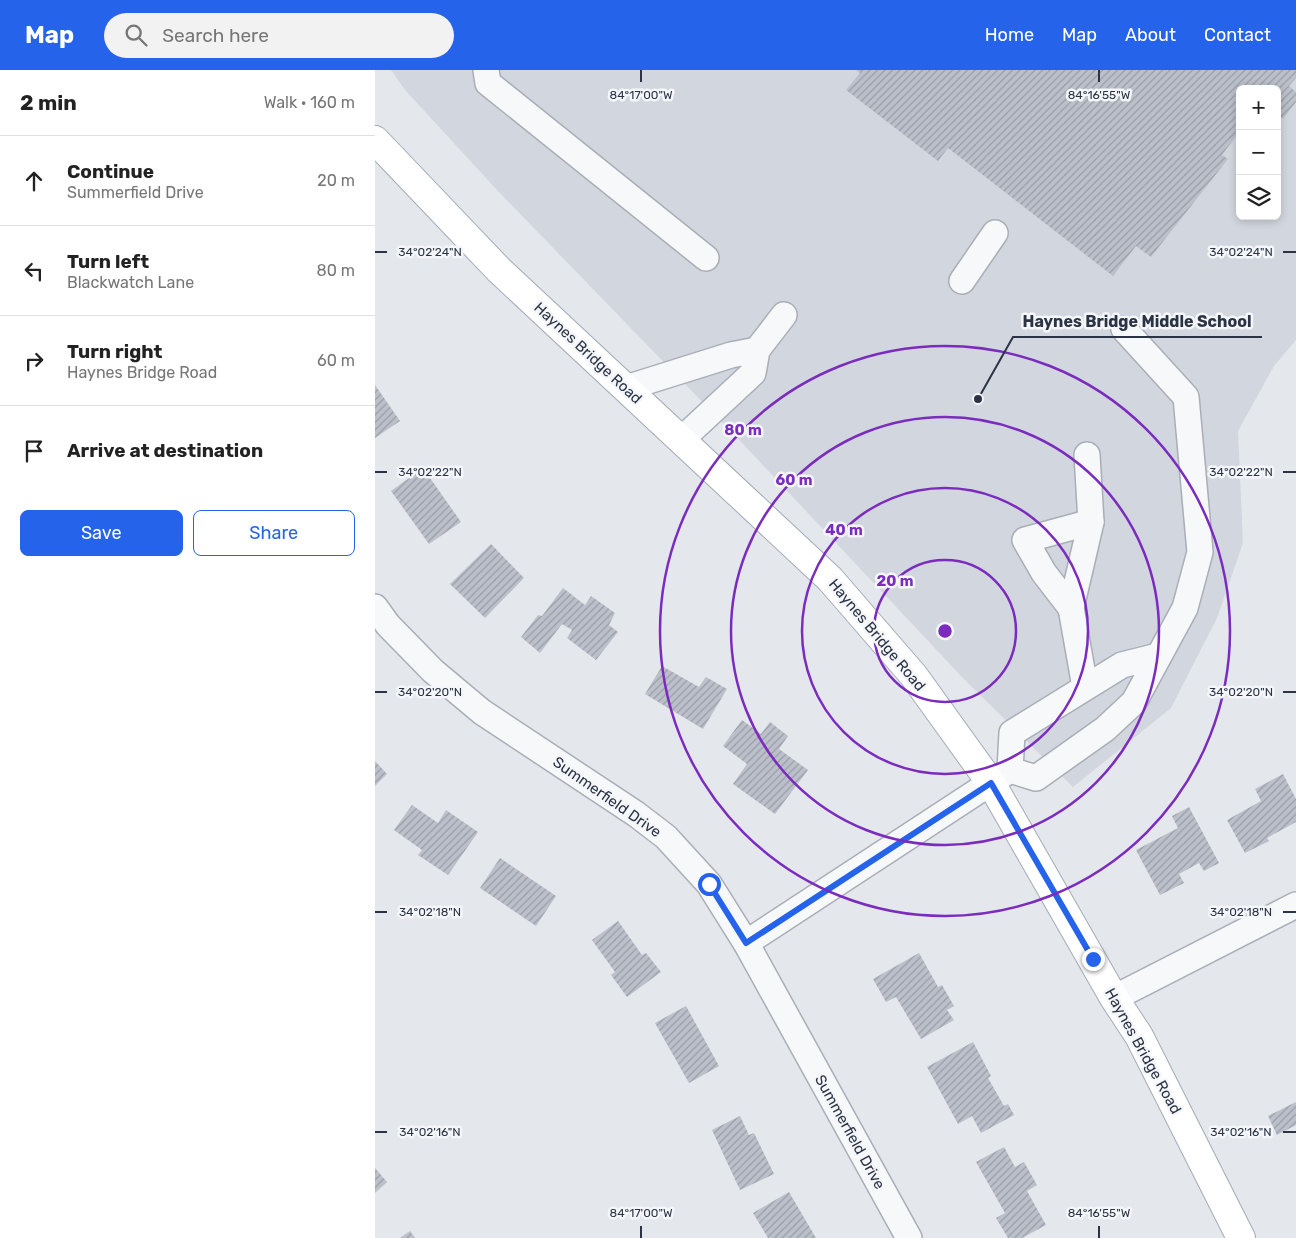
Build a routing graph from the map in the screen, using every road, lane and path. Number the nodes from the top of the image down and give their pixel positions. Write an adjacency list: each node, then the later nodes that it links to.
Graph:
1 (486, 70): 4 (street)
2 (375, 140): 9 (main road, Haynes Bridge Road)
3 (995, 232): 5 (street)
4 (706, 258)
5 (962, 281)
6 (783, 315): 8 (street)
7 (1124, 329): 15 (street)
8 (757, 350): 9 (street); 10 (street)
9 (626, 388): 10 (main road, Haynes Bridge Road)
10 (681, 440): 17 (main road, Haynes Bridge Road)
11 (1087, 455): 12 (street)
12 (1091, 522): 14 (street); 14 (street)
13 (375, 607): 19 (street, Summerfield Drive)
14 (1071, 608): 16 (street)
15 (1158, 656): 16 (street); 17 (street)
16 (1085, 687): 17 (street)
17 (1001, 776): 19 (street); 20 (main road, Haynes Bridge Road)
18 (1296, 905): 20 (street)
19 (746, 943): 21 (street, Summerfield Drive)
20 (1114, 998): 22 (main road, Haynes Bridge Road)
21 (909, 1238)
22 (1241, 1238)

